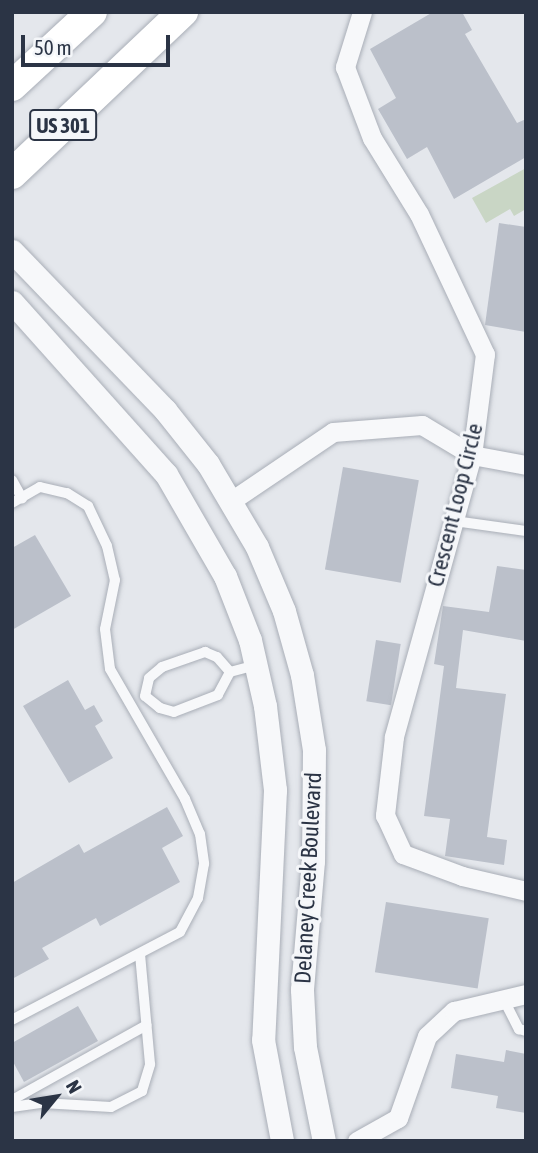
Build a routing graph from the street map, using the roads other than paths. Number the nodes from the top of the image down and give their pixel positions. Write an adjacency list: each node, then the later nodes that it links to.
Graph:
1 (92, 12): 4 (main road, US 301)
2 (183, 12): 5 (main road, US 301)
3 (362, 12): 8 (street, Crescent Loop Circle)
4 (12, 86)
5 (12, 173)
6 (12, 251): 12 (street, Delaney Creek Boulevard)
7 (12, 302): 15 (street, Delaney Creek Boulevard)
8 (472, 455): 9 (street); 12 (street); 13 (street, Crescent Loop Circle)
9 (526, 465)
10 (12, 480): 11 (lane)
11 (17, 500): 18 (lane)
12 (231, 500): 29 (street, Delaney Creek Boulevard)
13 (454, 521): 14 (lane); 19 (street, Crescent Loop Circle)
14 (526, 531)
15 (256, 665): 16 (lane); 28 (street, Delaney Creek Boulevard)
16 (230, 672): 17 (lane); 17 (lane)
17 (145, 696): 18 (lane)
18 (127, 702): 20 (lane)
19 (526, 891)
20 (139, 954): 23 (lane); 24 (lane)
21 (526, 994): 22 (street)
22 (504, 1000): 25 (lane); 30 (street)
23 (12, 1020)
24 (146, 1025): 26 (lane); 27 (lane)
25 (526, 1031)
26 (12, 1100)
27 (12, 1107)
28 (282, 1141)
29 (324, 1141)
30 (357, 1141)

